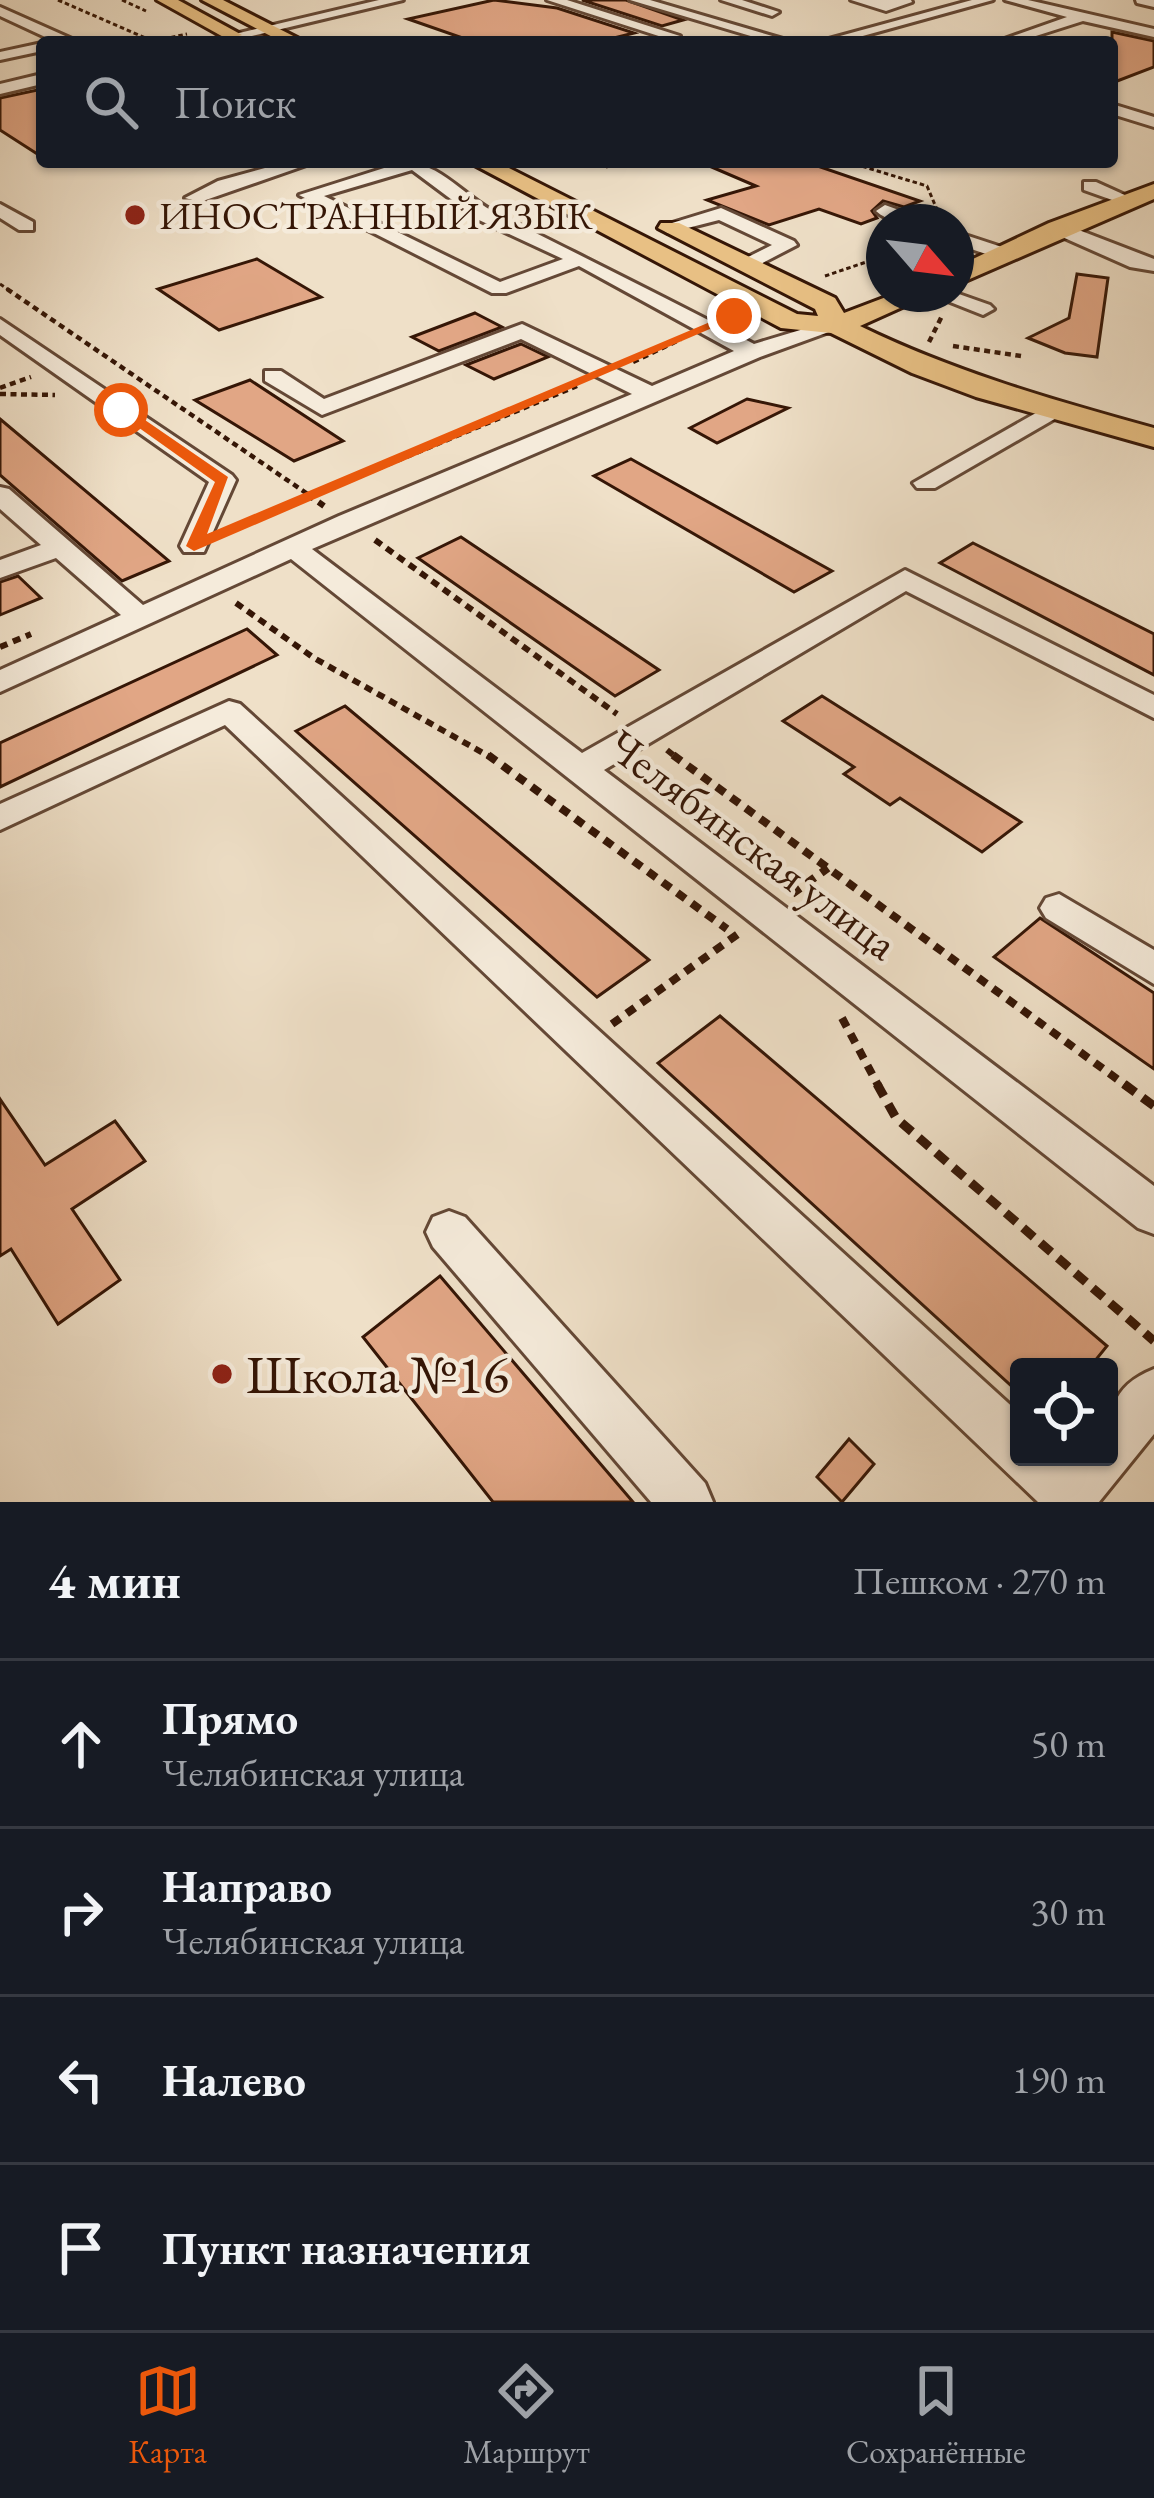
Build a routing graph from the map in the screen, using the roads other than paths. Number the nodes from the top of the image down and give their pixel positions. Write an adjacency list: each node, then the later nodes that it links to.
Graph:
1 (165, 0): 22 (main road)
2 (210, 0): 18 (main road)
3 (398, 0): 16 (street)
4 (553, 0): 25 (street)
5 (636, 0): 17 (street)
6 (727, 0): 14 (street)
7 (857, 0): 8 (street)
8 (898, 0)
9 (987, 0): 27 (street)
10 (1011, 0): 15 (street)
11 (1142, 0): 12 (street)
12 (1154, 3)
13 (0, 10): 21 (street)
14 (772, 12)
15 (1082, 16): 20 (street); 28 (street)
16 (318, 18): 18 (street); 19 (street)
17 (720, 23): 25 (street); 26 (street)
18 (268, 29): 23 (street); 24 (main road)
19 (346, 30)
20 (1154, 33)
21 (54, 36)
22 (234, 36)
23 (248, 36)
24 (283, 36)
25 (673, 36)
26 (765, 36)
27 (848, 36)
28 (1021, 36)
29 (36, 48): 30 (street)
30 (0, 56)
31 (36, 80): 32 (street)
32 (0, 89)
33 (1118, 111): 34 (street)
34 (1154, 122)
35 (287, 168): 41 (street)
36 (397, 168): 49 (street)
37 (420, 168): 49 (street)
38 (492, 168): 57 (main road)
39 (1090, 186): 42 (street)
40 (1154, 191): 42 (main road)
41 (194, 198)
42 (1129, 201): 46 (main road)
43 (0, 210): 45 (street)
44 (659, 222): 51 (main road); 51 (street)
45 (26, 226)
46 (1058, 228): 48 (main road); 50 (street)
47 (974, 244): 48 (street)
48 (1007, 255): 52 (main road)
49 (580, 259): 58 (street)
50 (1154, 265)
51 (747, 266): 57 (main road)
52 (974, 269)
53 (974, 307): 54 (street)
54 (983, 309)
55 (872, 312): 57 (main road)
56 (0, 325): 65 (street)
57 (837, 326): 58 (street); 61 (main road)
58 (752, 352): 60 (street)
59 (273, 376): 60 (street)
60 (653, 395): 67 (street)
61 (1050, 412): 62 (main road); 63 (street)
62 (1154, 438)
63 (926, 483)
64 (0, 495): 66 (street)
65 (194, 546)
66 (58, 548): 68 (street); 69 (street)
67 (296, 550): 69 (street); 72 (street, Челябинская улица)
68 (0, 570)
69 (142, 620): 70 (street)
70 (0, 682)
71 (1154, 708): 72 (street)
72 (578, 770): 76 (street, Челябинская улица)
73 (0, 818): 80 (street)
74 (1059, 908): 75 (street)
75 (1154, 969)
76 (1154, 1213)
77 (449, 1232): 83 (street)
78 (1154, 1394): 79 (street)
79 (1118, 1438)
80 (1010, 1440)
81 (1045, 1466): 82 (street)
82 (1080, 1485)
83 (686, 1502)

